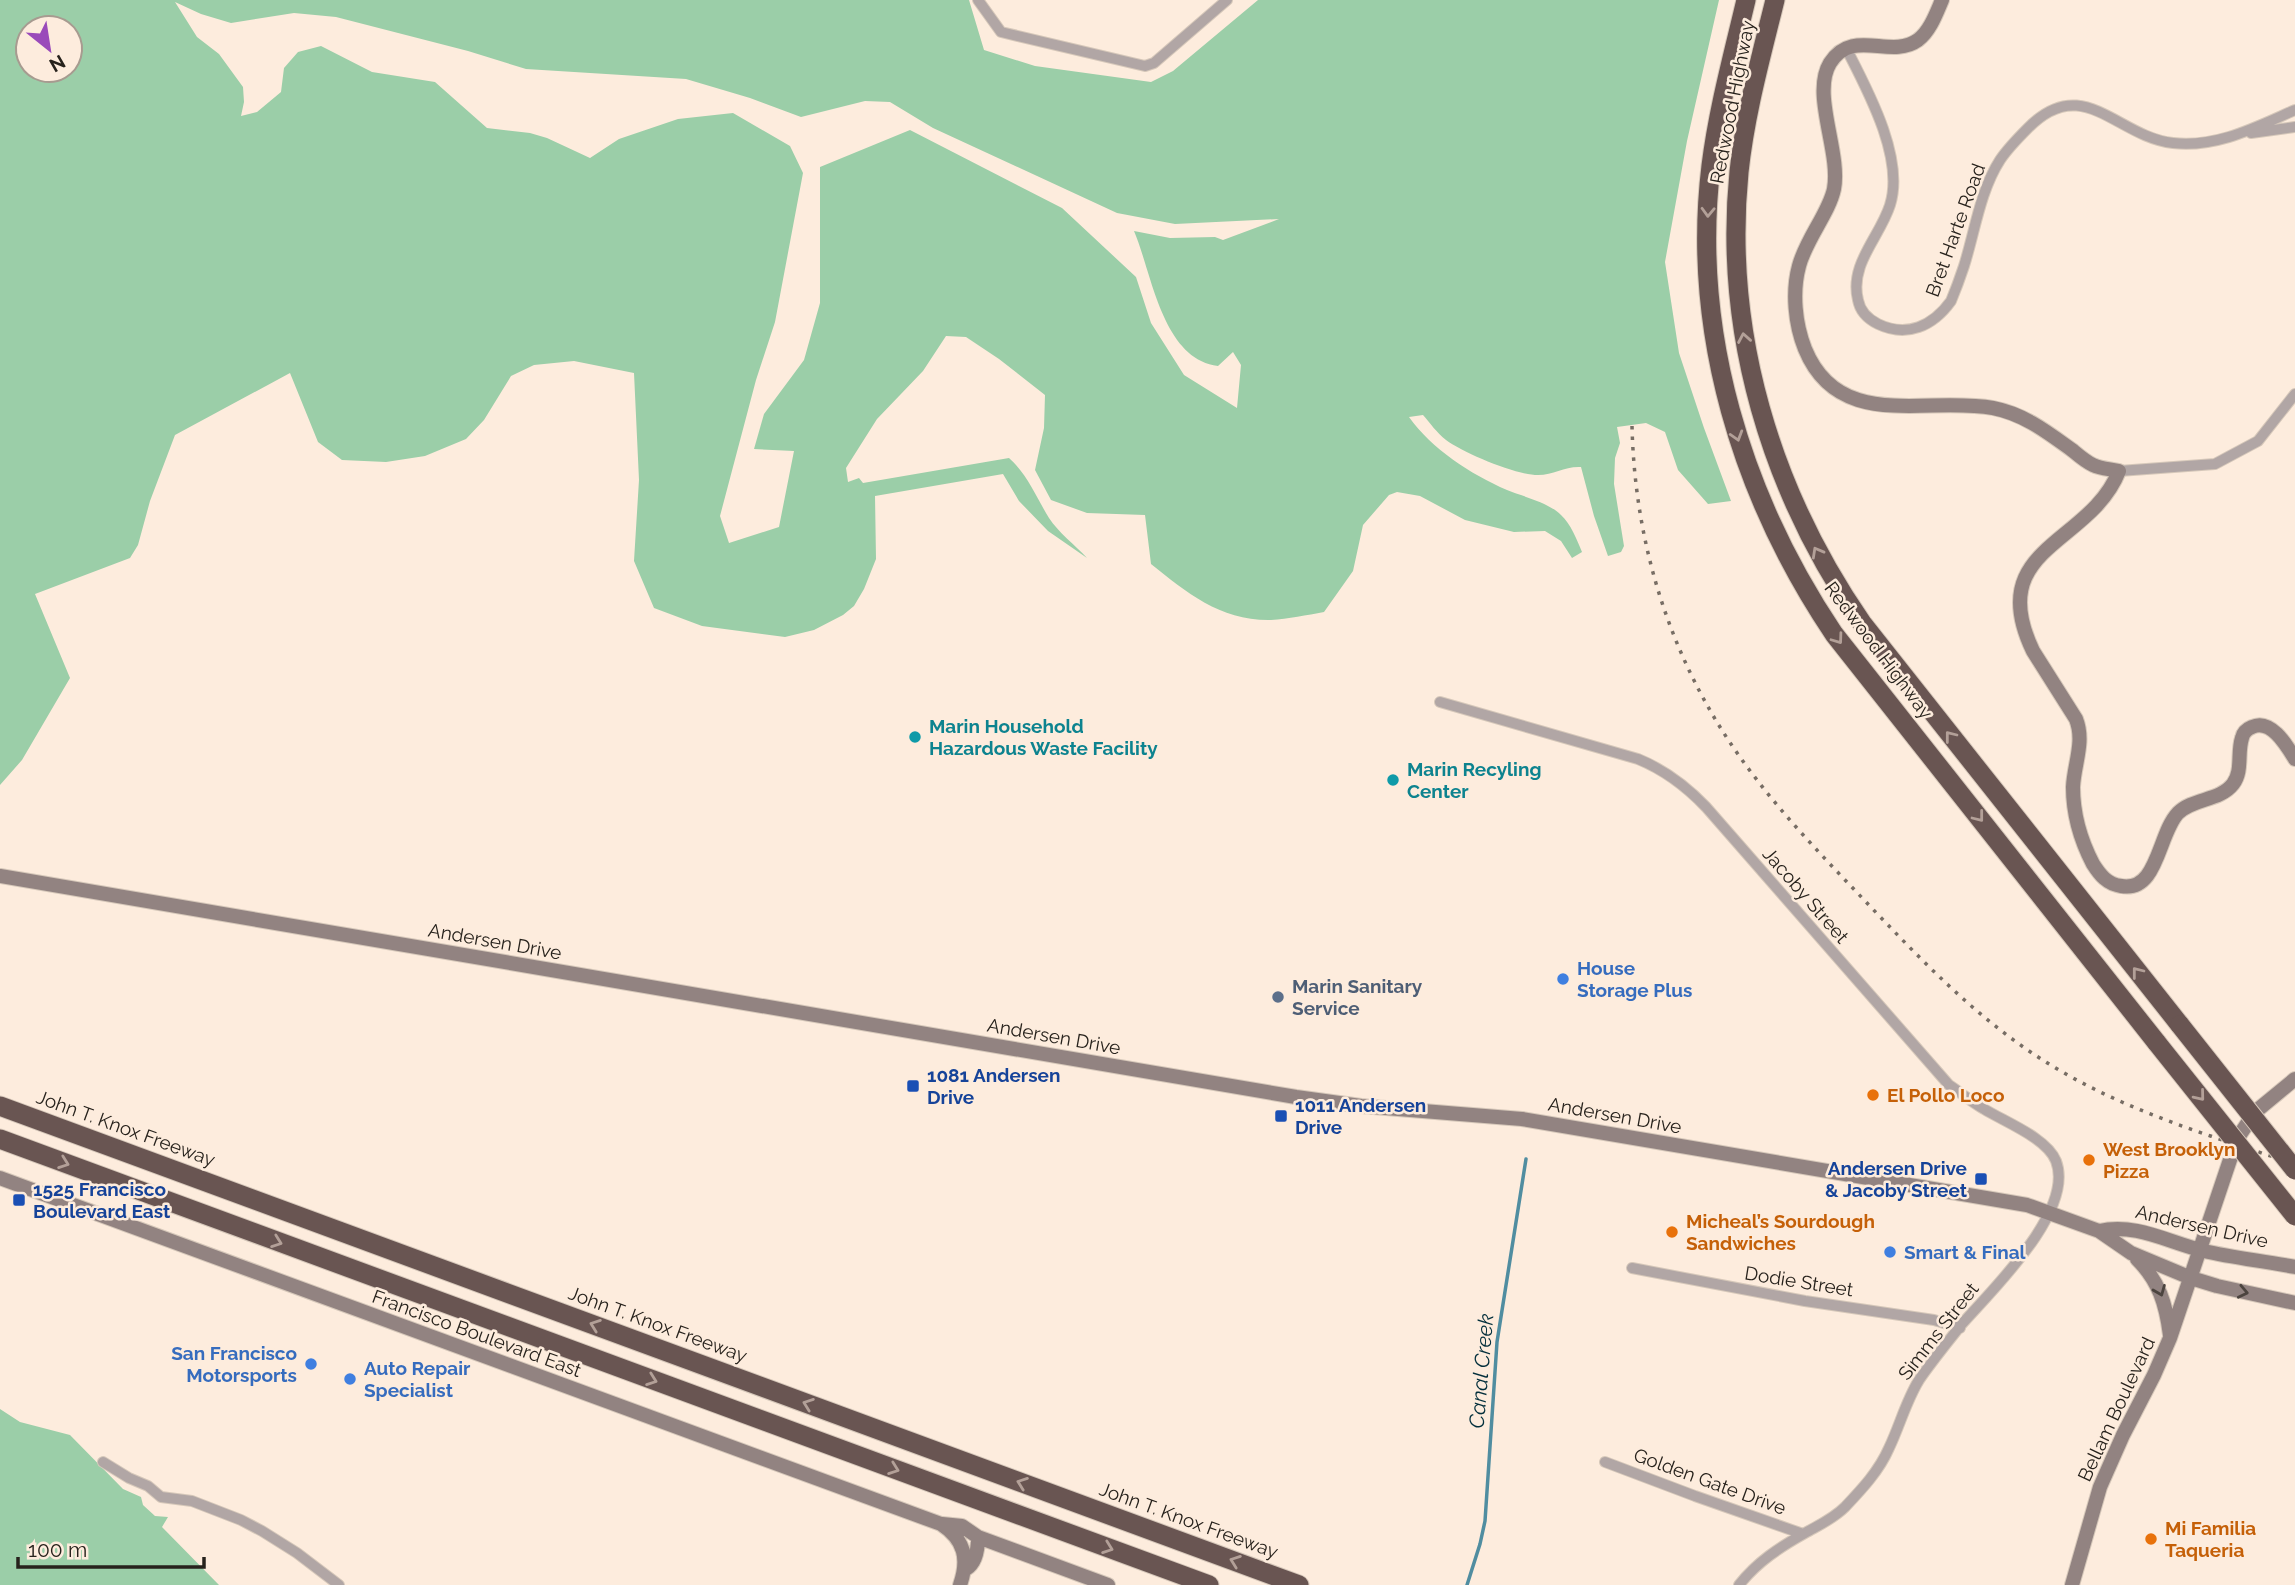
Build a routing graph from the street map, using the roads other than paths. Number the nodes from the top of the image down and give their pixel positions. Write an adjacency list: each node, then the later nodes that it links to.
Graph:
1 (978, 0): 2 (street)
2 (1227, 0)
3 (1746, 0): 23 (highway, Redwood Highway, one-way to 23, bridge)
4 (1774, 0): 20 (highway, Redwood Highway, one-way to 4, bridge)
5 (1942, 0): 6 (street)
6 (1846, 48): 9 (street, Bret Harte Road); 11 (street)
7 (2295, 110): 9 (street, Bret Harte Road)
8 (2295, 127): 9 (street)
9 (2237, 135)
10 (2295, 394): 11 (street)
11 (2119, 471): 13 (street)
12 (1440, 702): 22 (street, Jacoby Street)
13 (2295, 759)
14 (0, 876): 22 (street, Andersen Drive)
15 (2295, 1079): 17 (street, Bellam Boulevard)
16 (2295, 1092): 17 (street)
17 (2264, 1103): 25 (street, Bellam Boulevard)
18 (0, 1106): 43 (highway, John T. Knox Freeway, one-way to 18)
19 (0, 1139): 42 (highway, one-way to 42)
20 (2295, 1170)
21 (0, 1178): 35 (street, Francisco Boulevard East)
22 (2050, 1212): 24 (street, Andersen Drive); 31 (street, Simms Street)
23 (2295, 1216)
24 (2099, 1231): 25 (street, Andersen Drive); 26 (street, Andersen Drive)
25 (2200, 1250): 27 (street, Andersen Drive); 29 (street, Bellam Boulevard)
26 (2131, 1253): 29 (street, Andersen Drive); 32 (street, one-way to 32)
27 (2295, 1267)
28 (1632, 1268): 31 (street, Dodie Street)
29 (2191, 1278): 30 (street, Andersen Drive, one-way to 30); 32 (street, Bellam Boulevard)
30 (2295, 1303)
31 (1959, 1328): 36 (street, Simms Street)
32 (2170, 1338): 45 (street, Bellam Boulevard)
33 (103, 1462): 39 (street)
34 (1605, 1462): 36 (street, Golden Gate Drive)
35 (941, 1524): 37 (street, Francisco Boulevard East); 38 (street, Francisco Boulevard East)
36 (1803, 1534): 44 (street, Simms Street)
37 (978, 1537): 38 (street); 41 (street, Francisco Boulevard East)
38 (966, 1569): 40 (street)
39 (339, 1585)
40 (960, 1585)
41 (1108, 1585)
42 (1209, 1585)
43 (1299, 1585)
44 (1739, 1585)
45 (2072, 1585)

